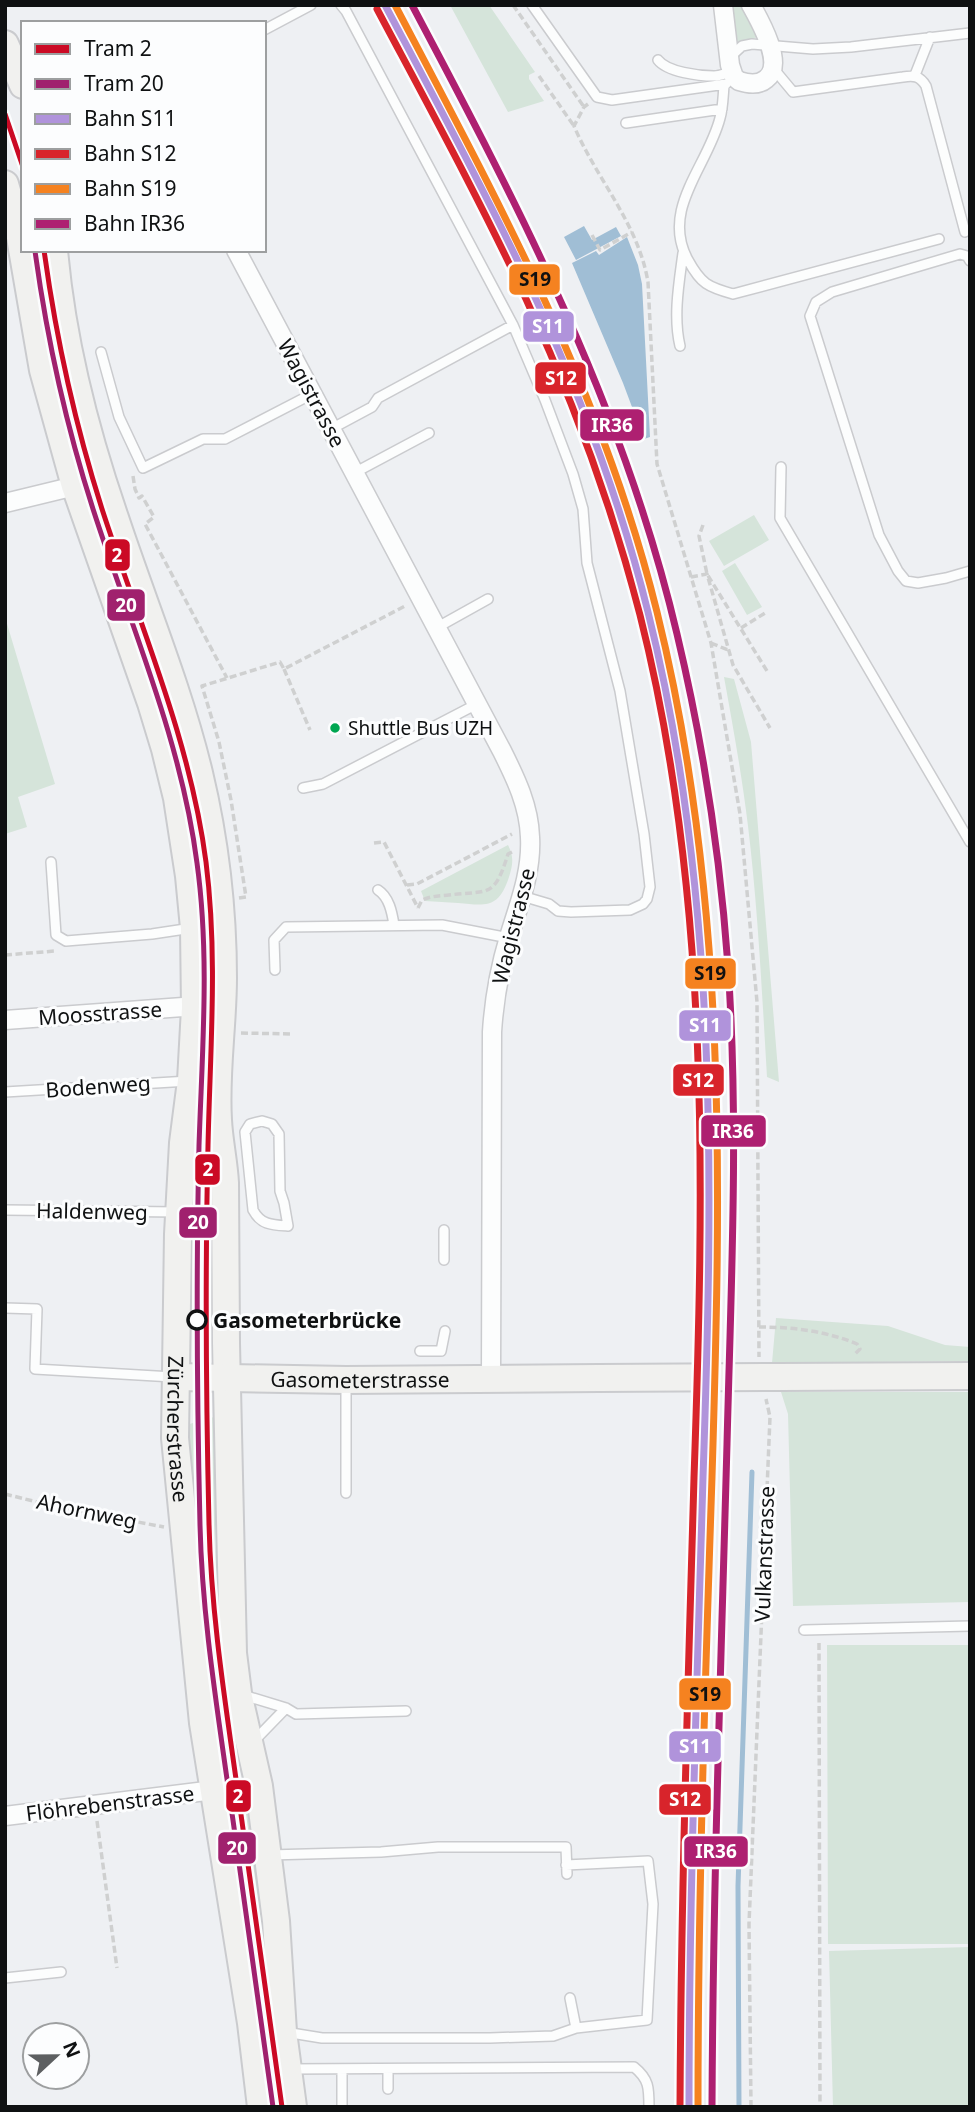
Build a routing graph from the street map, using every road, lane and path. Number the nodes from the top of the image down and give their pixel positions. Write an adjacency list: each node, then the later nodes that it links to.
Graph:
1 (311, 5): 7 (lane)
2 (341, 5): 32 (lane)
3 (513, 5): 20 (path)
4 (532, 5): 14 (lane)
5 (723, 5): 14 (street)
6 (751, 5): 11 (street)
7 (266, 29)
8 (970, 33): 9 (lane)
9 (930, 37): 11 (lane); 15 (lane)
10 (5, 44): 17 (main road)
11 (770, 47): 13 (street); 14 (lane)
12 (658, 60): 14 (lane)
13 (773, 68): 14 (street); 15 (lane)
14 (729, 73): 18 (lane)
15 (915, 75): 23 (lane)
16 (539, 76): 20 (path)
17 (21, 80)
18 (722, 109): 19 (lane); 27 (lane)
19 (626, 123)
20 (574, 126): 22 (path)
21 (10, 185): 26 (main road, Zürcherstrasse)
22 (632, 232): 24 (path); 46 (path)
23 (965, 232)
24 (592, 235)
25 (939, 239): 27 (lane)
26 (21, 243)
27 (683, 251): 33 (lane)
28 (23, 252): 40 (main road, Zürcherstrasse)
29 (54, 252): 97 (main road)
30 (237, 252): 35 (street, Wagistrasse)
31 (970, 261): 44 (lane)
32 (513, 325): 36 (lane); 70 (lane)
33 (680, 346)
34 (101, 352): 35 (lane)
35 (312, 394): 36 (street, Wagistrasse)
36 (331, 429): 39 (street, Wagistrasse)
37 (429, 433): 39 (lane)
38 (781, 467): 64 (lane)
39 (354, 473): 50 (street, Wagistrasse)
40 (75, 486): 42 (street); 73 (main road, Zürcherstrasse)
41 (135, 489): 56 (path)
42 (5, 503)
43 (703, 525): 45 (path)
44 (970, 571)
45 (707, 574): 46 (path); 51 (path); 53 (path)
46 (691, 577): 52 (path)
47 (488, 599): 50 (lane)
48 (405, 606): 54 (path)
49 (765, 613): 51 (path)
50 (436, 628): 57 (street, Wagistrasse)
51 (741, 628): 55 (path)
52 (711, 643): 53 (path); 90 (path)
53 (729, 650): 58 (path)
54 (284, 669): 56 (path); 59 (path)
55 (767, 671)
56 (227, 679): 62 (path)
57 (477, 704): 60 (lane); 70 (street, Wagistrasse)
58 (771, 728)
59 (310, 730)
60 (303, 788)
61 (238, 799): 62 (path)
62 (231, 800): 71 (path)
63 (504, 838): 68 (path)
64 (970, 842)
65 (374, 844): 68 (path)
66 (517, 849): 68 (path)
67 (51, 862): 75 (lane)
68 (407, 886)
69 (378, 890): 72 (lane)
70 (522, 895): 74 (street, Wagistrasse)
71 (246, 897)
72 (394, 925): 74 (lane); 77 (lane)
73 (194, 928): 75 (lane); 78 (main road, Zürcherstrasse)
74 (509, 938): 99 (street, Wagistrasse)
75 (66, 941): 76 (path)
76 (5, 955)
77 (275, 970)
78 (195, 1008): 79 (street, Moosstrasse); 82 (main road, Zürcherstrasse)
79 (5, 1020)
80 (232, 1032): 81 (path)
81 (293, 1034)
82 (191, 1081): 83 (lane, Bodenweg); 86 (main road, Zürcherstrasse)
83 (5, 1092)
84 (280, 1145): 84 (lane)
85 (5, 1210): 86 (lane, Haldenweg)
86 (179, 1212): 96 (main road, Zürcherstrasse)
87 (444, 1230): 88 (lane)
88 (444, 1260)
89 (5, 1308): 96 (lane)
90 (758, 1327): 93 (path); 94 (path)
91 (445, 1331): 92 (lane)
92 (420, 1351)
93 (850, 1354)
94 (760, 1357)
95 (970, 1376): 100 (main road)
96 (176, 1377): 97 (main road, Gasometerstrasse); 112 (main road, Zürcherstrasse)
97 (228, 1378): 98 (main road, Gasometerstrasse); 107 (main road)
98 (346, 1380): 99 (main road, Gasometerstrasse); 101 (lane)
99 (491, 1380): 100 (main road, bridge)
100 (773, 1387): 130 (path, Vulkanstrasse)
101 (346, 1493)
102 (5, 1494): 103 (path, Ahornweg)
103 (169, 1528)
104 (970, 1626): 106 (lane)
105 (804, 1630): 106 (lane)
106 (818, 1630): 131 (path)
107 (238, 1693): 108 (lane); 110 (main road)
108 (286, 1708): 109 (lane); 110 (lane)
109 (406, 1711)
110 (250, 1745): 111 (main road)
111 (259, 1786): 112 (main road); 115 (main road)
112 (214, 1790): 114 (street, Flöhrebenstrasse); 126 (main road, Zürcherstrasse)
113 (97, 1815): 116 (path)
114 (5, 1816)
115 (268, 1854): 120 (lane); 121 (main road)
116 (117, 1968)
117 (61, 1972): 118 (lane)
118 (5, 1978)
119 (570, 1998): 120 (lane)
120 (576, 2028): 121 (lane)
121 (283, 2032): 123 (main road)
122 (388, 2068): 124 (lane); 125 (lane); 129 (lane)
123 (288, 2069): 124 (lane); 127 (main road)
124 (342, 2069): 128 (lane)
125 (388, 2089)
126 (261, 2107)
127 (293, 2107)
128 (342, 2107)
129 (649, 2107)
130 (751, 2107)
131 (820, 2107)

